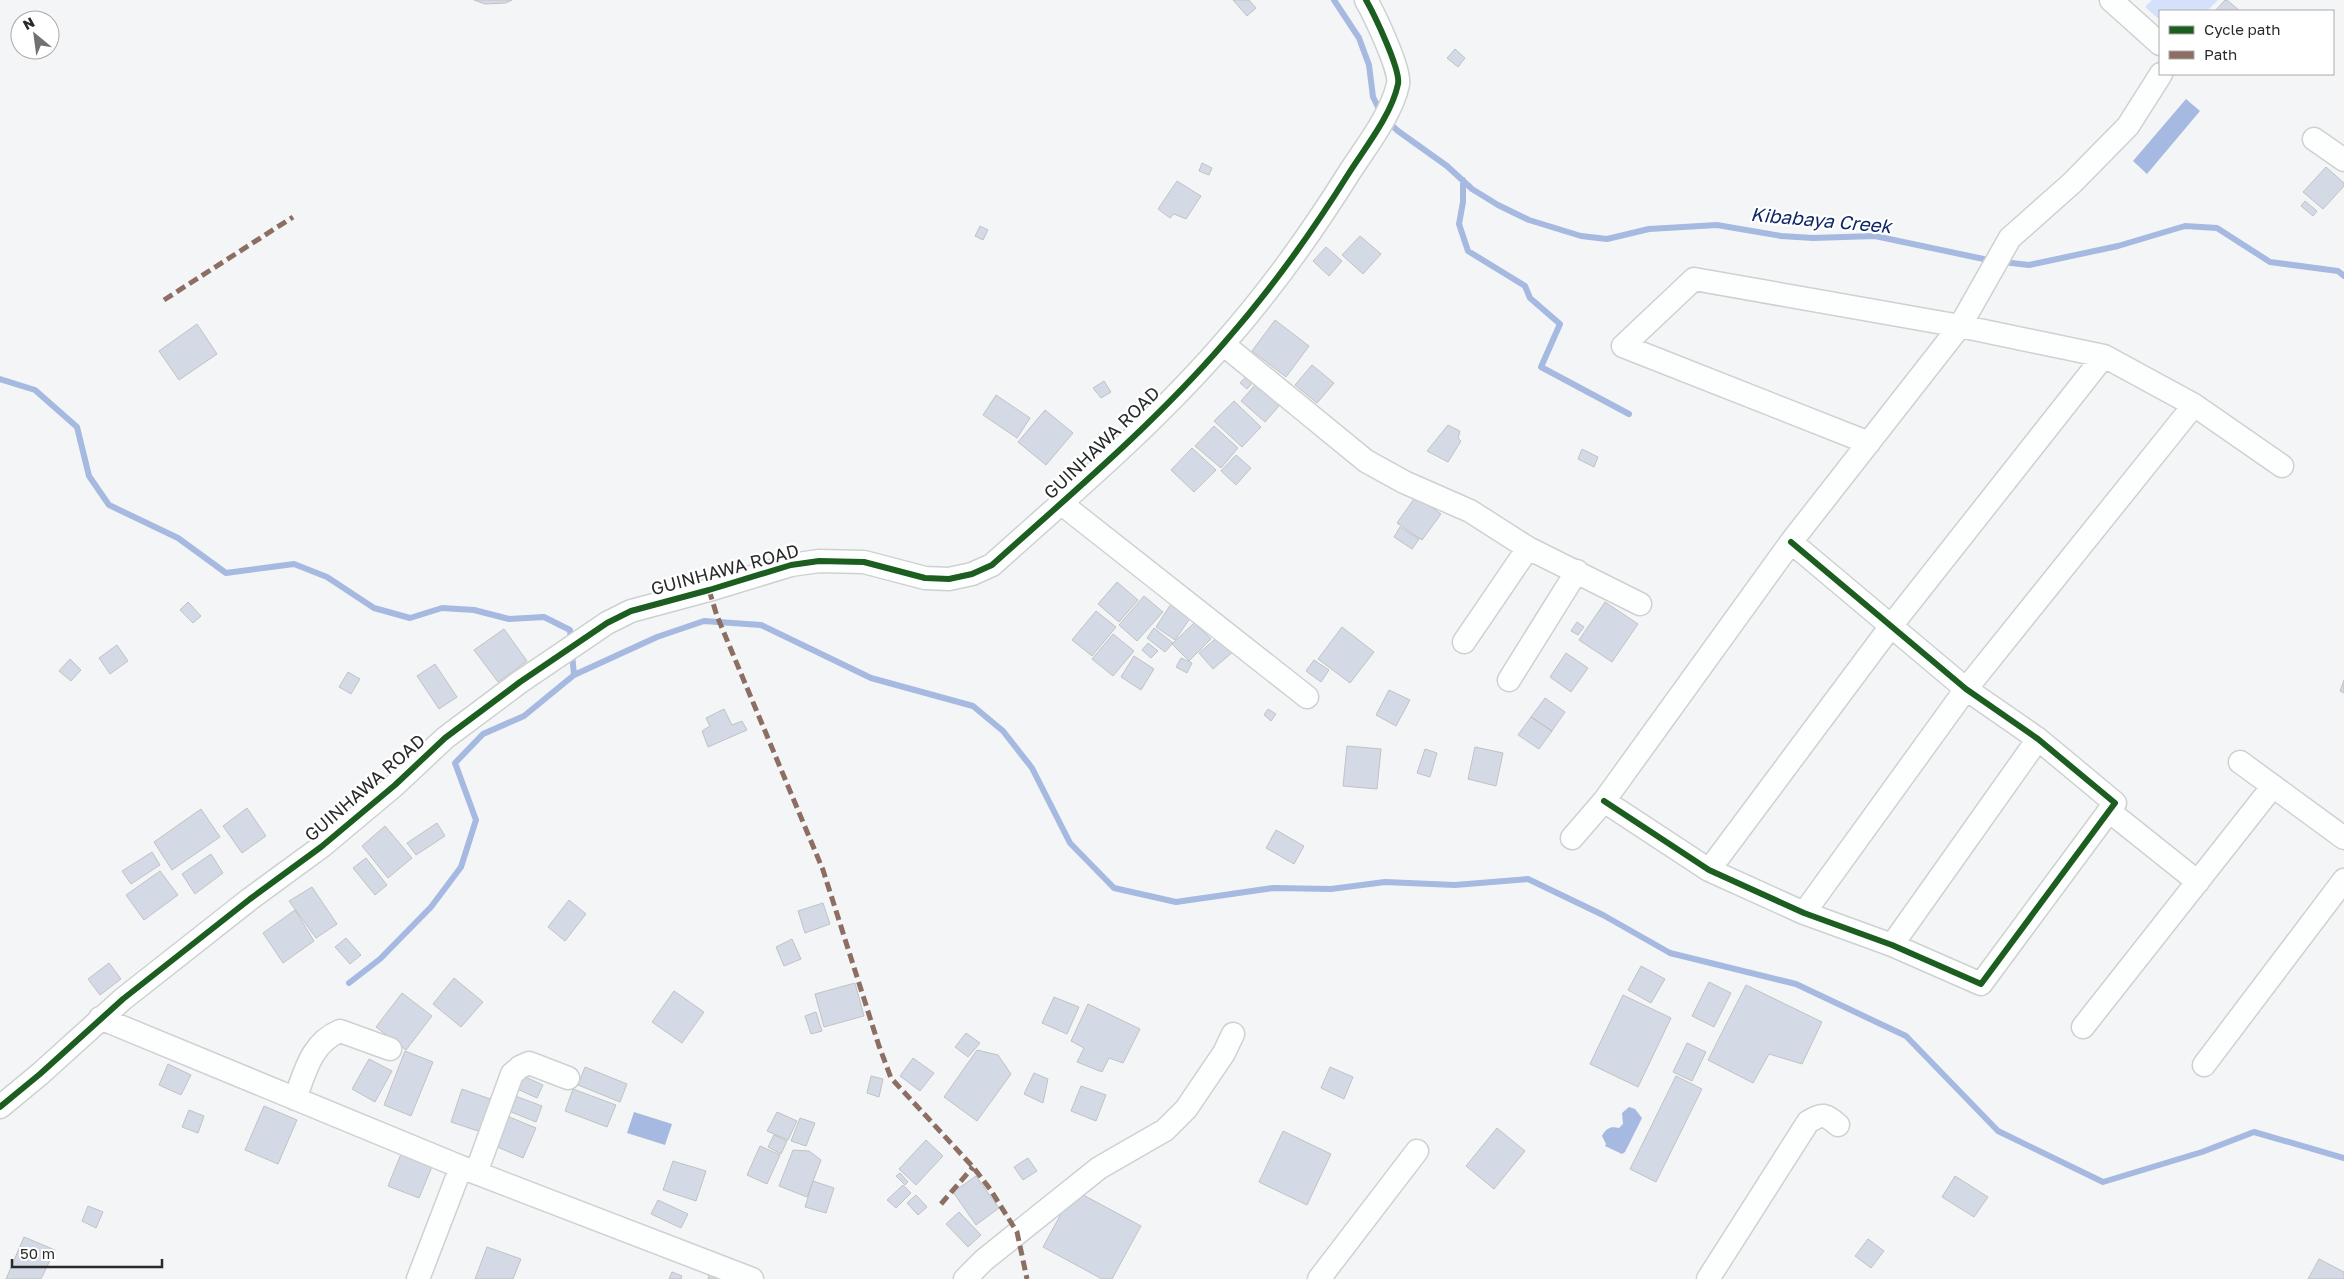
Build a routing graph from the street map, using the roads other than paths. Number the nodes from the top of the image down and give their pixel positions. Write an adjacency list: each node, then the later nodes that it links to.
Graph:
1 (1366, 0): 8 (street, GUINHAWA ROAD)
2 (2111, 0): 3 (street)
3 (2159, 43)
4 (2160, 75): 7 (street)
5 (2314, 139): 6 (street)
6 (2344, 160)
7 (1960, 326): 9 (street); 11 (street); 11 (street)
8 (1223, 344): 13 (street, GUINHAWA ROAD); 15 (street)
9 (2104, 356): 10 (street); 18 (street)
10 (2194, 405): 12 (street); 21 (street)
11 (1869, 443): 14 (street)
12 (2282, 466)
13 (1062, 504): 22 (street); 35 (street, GUINHAWA ROAD)
14 (1791, 542): 18 (street); 26 (street)
15 (1528, 548): 16 (street); 19 (street)
16 (1577, 571): 17 (street); 20 (street)
17 (1640, 604)
18 (1891, 626): 21 (street); 30 (street)
19 (1464, 642)
20 (1509, 680)
21 (1966, 689): 23 (street); 33 (street)
22 (1307, 697)
23 (2038, 739): 27 (street); 34 (street)
24 (2240, 762): 25 (street)
25 (2273, 786): 29 (street); 32 (street)
26 (1604, 801): 28 (street); 30 (street)
27 (2110, 812): 32 (street); 34 (street)
28 (1572, 838)
29 (2344, 838)
30 (1710, 870): 33 (street)
31 (2344, 880): 39 (street)
32 (2198, 882): 36 (street)
33 (1804, 913): 34 (street)
34 (1892, 945)
35 (100, 1018): 41 (street); 42 (street, GUINHAWA ROAD)
36 (2083, 1027)
37 (1233, 1034): 48 (street)
38 (390, 1049): 41 (street)
39 (2204, 1065)
40 (568, 1078): 45 (street)
41 (294, 1099): 45 (street)
42 (0, 1107)
43 (1838, 1125): 50 (street)
44 (1417, 1152): 49 (street)
45 (468, 1170): 46 (street); 47 (street)
46 (418, 1279)
47 (752, 1279)
48 (965, 1279)
49 (1319, 1279)
50 (1708, 1279)

